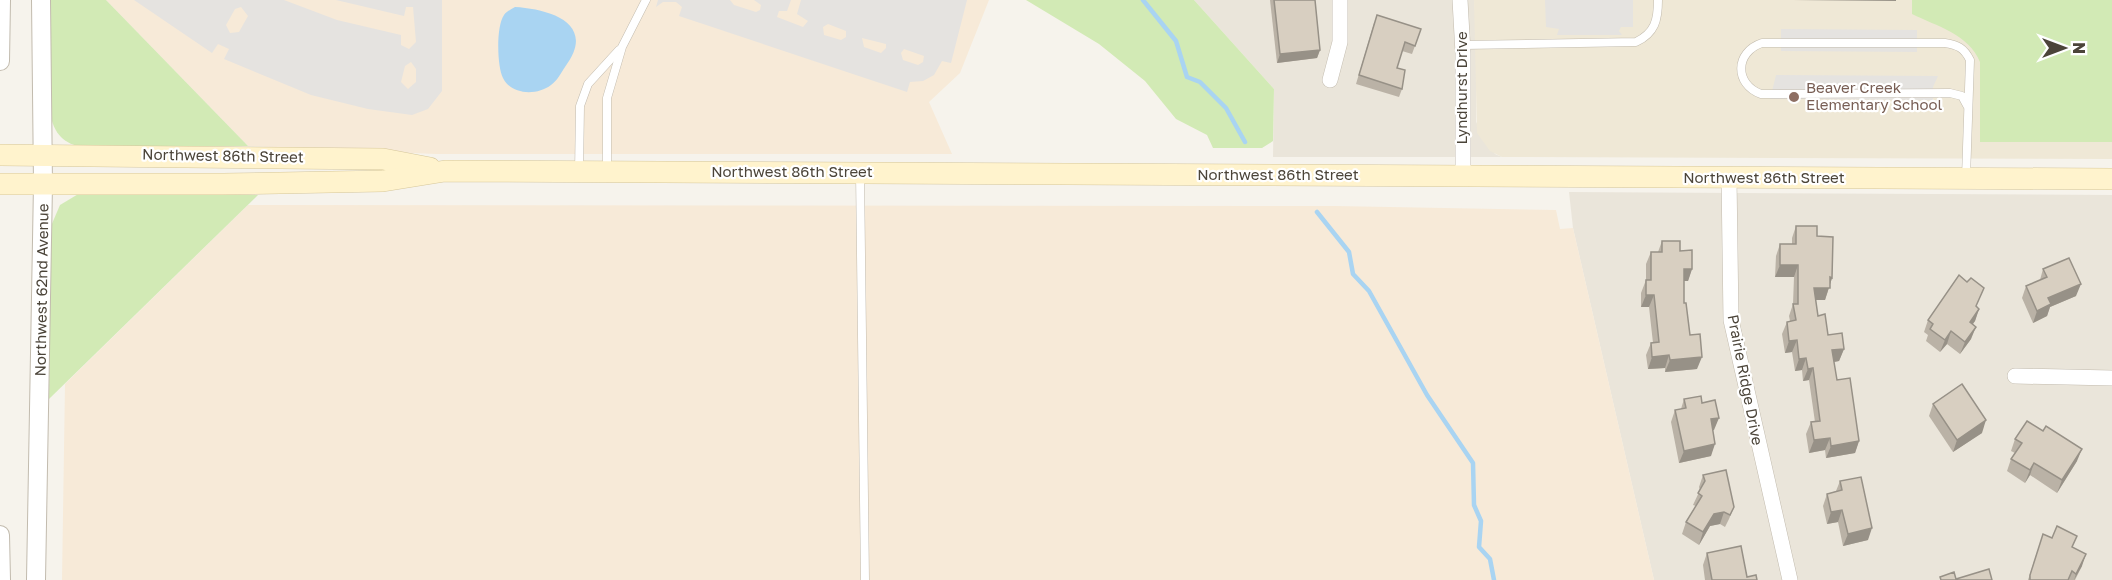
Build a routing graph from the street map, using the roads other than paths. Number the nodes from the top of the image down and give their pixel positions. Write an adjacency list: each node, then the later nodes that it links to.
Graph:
1 (1, 0): 9 (street)
2 (41, 0): 13 (street, Northwest 62nd Avenue)
3 (646, 0): 8 (lane)
4 (1340, 0): 10 (street)
5 (1460, 0): 7 (street, Lyndhurst Drive)
6 (1658, 0): 7 (lane)
7 (1463, 45): 18 (street, Lyndhurst Drive)
8 (622, 47): 15 (lane); 16 (lane)
9 (0, 61)
10 (1330, 80)
11 (1968, 107): 11 (lane); 20 (lane)
12 (0, 155): 13 (main road, Northwest 86th Street)
13 (43, 155): 14 (main road, Northwest 86th Street); 23 (street, Northwest 62nd Avenue)
14 (445, 171): 15 (main road, Northwest 86th Street); 23 (main road, Northwest 86th Street)
15 (579, 172): 16 (main road, Northwest 86th Street)
16 (607, 172): 17 (main road, Northwest 86th Street)
17 (860, 172): 18 (main road, Northwest 86th Street); 29 (lane)
18 (1463, 176): 19 (main road, Northwest 86th Street)
19 (1729, 177): 20 (main road, Northwest 86th Street); 30 (street, Prairie Ridge Drive)
20 (1966, 178): 21 (main road, Northwest 86th Street)
21 (2112, 179)
22 (0, 184): 23 (main road, Northwest 86th Street)
23 (43, 184): 28 (street, Northwest 62nd Avenue)
24 (2015, 376): 25 (street)
25 (2112, 378)
26 (0, 535): 27 (street)
27 (1, 580)
28 (36, 580)
29 (865, 580)
30 (1790, 580)

